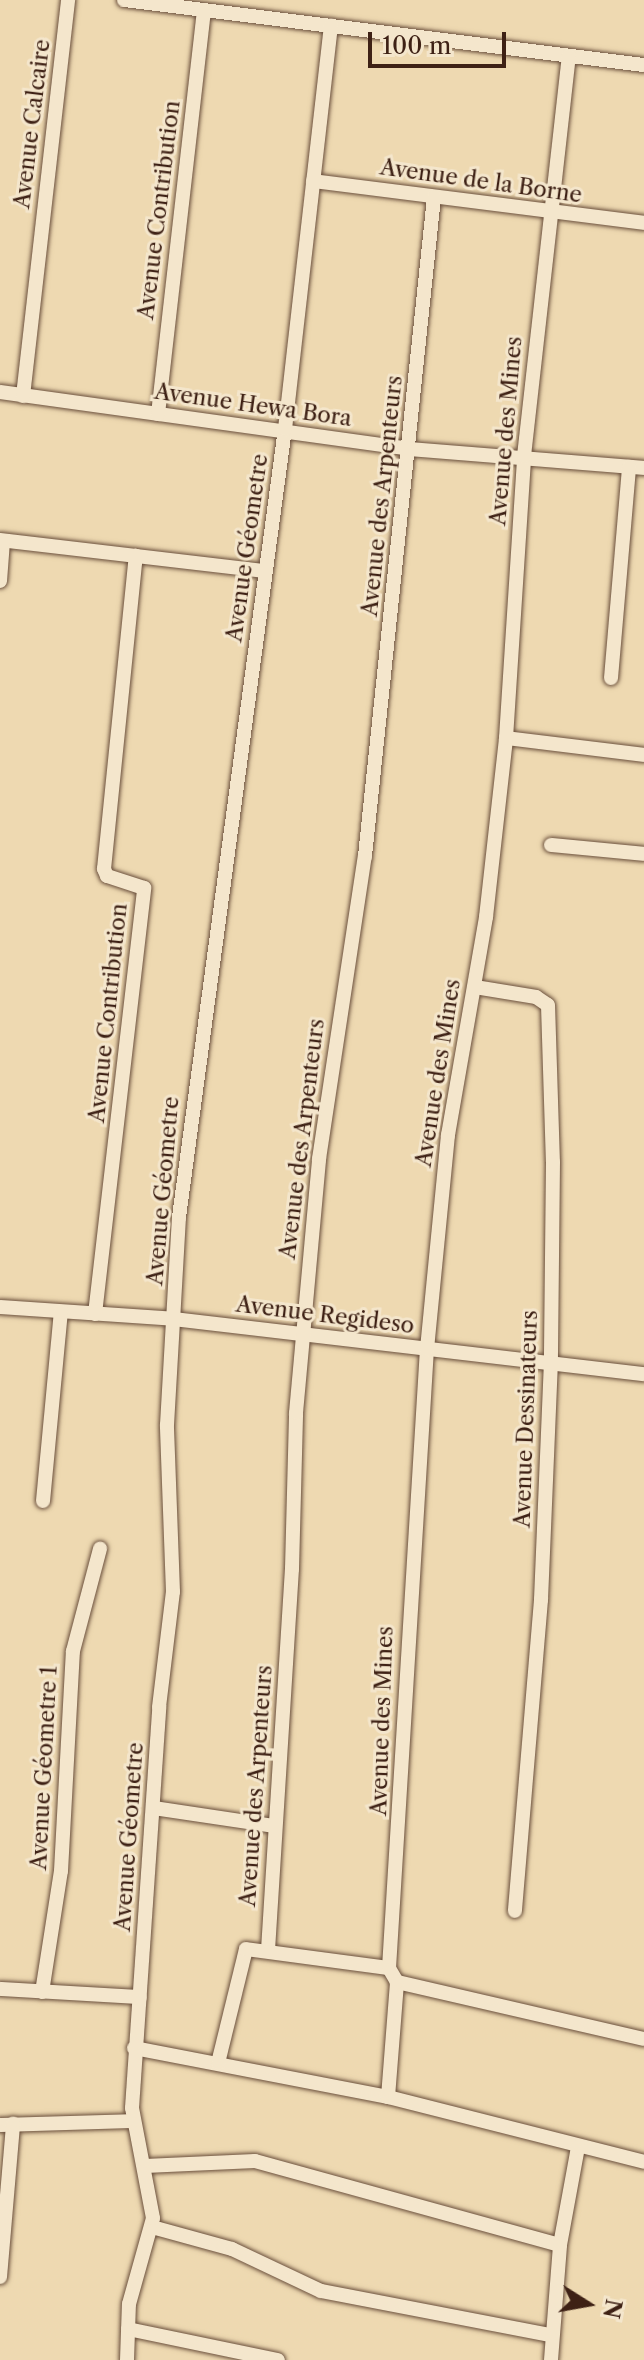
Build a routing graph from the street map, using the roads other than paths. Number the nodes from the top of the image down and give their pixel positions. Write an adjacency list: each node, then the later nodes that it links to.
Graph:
1 (68, 0): 12 (street, Avenue Calcaire)
2 (124, 0): 3 (street)
3 (204, 11): 4 (street); 13 (street, Avenue Contribution)
4 (331, 26): 5 (street); 7 (street, Avenue Géometre)
5 (569, 57): 6 (street); 9 (street, Avenue des Mines)
6 (644, 65)
7 (313, 181): 8 (street, Avenue de la Borne); 14 (street, Avenue Géometre)
8 (434, 197): 9 (street, Avenue de la Borne); 15 (street, Avenue des Arpenteurs)
9 (551, 214): 10 (street, Avenue de la Borne); 16 (street, Avenue des Mines)
10 (644, 223)
11 (0, 392): 12 (street, Avenue Hewa Bora)
12 (23, 396): 13 (street, Avenue Hewa Bora)
13 (158, 414): 14 (street, Avenue Hewa Bora)
14 (285, 429): 15 (street, Avenue Hewa Bora); 20 (street, Avenue Géometre)
15 (410, 449): 16 (street, Avenue Hewa Bora); 32 (street, Avenue des Arpenteurs)
16 (524, 456): 17 (street, Avenue Hewa Bora); 23 (street, Avenue des Mines)
17 (637, 468): 22 (street)
18 (2, 540): 19 (street); 21 (street)
19 (136, 556): 20 (street); 30 (street, Avenue Contribution)
20 (265, 571): 31 (street, Avenue Géometre)
21 (0, 581)
22 (611, 678)
23 (506, 738): 24 (street); 27 (street, Avenue des Mines)
24 (644, 755)
25 (551, 845): 26 (street)
26 (644, 854)
27 (475, 987): 33 (street, Avenue des Mines); 34 (street, Avenue Dessinateurs)
28 (0, 1307): 29 (street, Avenue Regideso)
29 (61, 1312): 30 (street, Avenue Regideso); 36 (street)
30 (95, 1314): 31 (street, Avenue Regideso)
31 (174, 1319): 32 (street, Avenue Regideso); 38 (street, Avenue Géometre)
32 (303, 1336): 33 (street, Avenue Regideso); 39 (street, Avenue des Arpenteurs)
33 (427, 1349): 34 (street, Avenue Regideso); 42 (street, Avenue des Mines)
34 (551, 1361): 35 (street, Avenue Regideso); 40 (street, Avenue Dessinateurs)
35 (644, 1374)
36 (43, 1501)
37 (100, 1549): 45 (street, Avenue Géometre 1)
38 (154, 1808): 39 (street); 46 (street, Avenue Géometre)
39 (275, 1826): 41 (street, Avenue des Arpenteurs)
40 (515, 1911)
41 (268, 1950): 42 (street); 49 (street)
42 (389, 1968): 43 (street)
43 (397, 1982): 47 (street); 50 (street)
44 (0, 1989): 45 (street)
45 (42, 1992): 46 (street)
46 (140, 1997): 48 (street, Avenue Géometre)
47 (644, 2039)
48 (134, 2048): 49 (street); 51 (street, Avenue Géometre)
49 (218, 2063): 50 (street)
50 (388, 2097): 53 (street)
51 (132, 2121): 52 (street); 55 (street, Avenue Géometre)
52 (6, 2125): 58 (street)
53 (578, 2147): 54 (street); 57 (street)
54 (644, 2162)
55 (145, 2166): 56 (street, Avenue Géometre); 57 (street)
56 (152, 2227): 59 (street, Avenue Géometre); 60 (street)
57 (560, 2245): 60 (street)
58 (0, 2277)
59 (128, 2329): 61 (street, Avenue Géometre); 62 (street)
60 (549, 2335): 63 (street)
61 (127, 2360)
62 (278, 2360)
63 (551, 2360)

